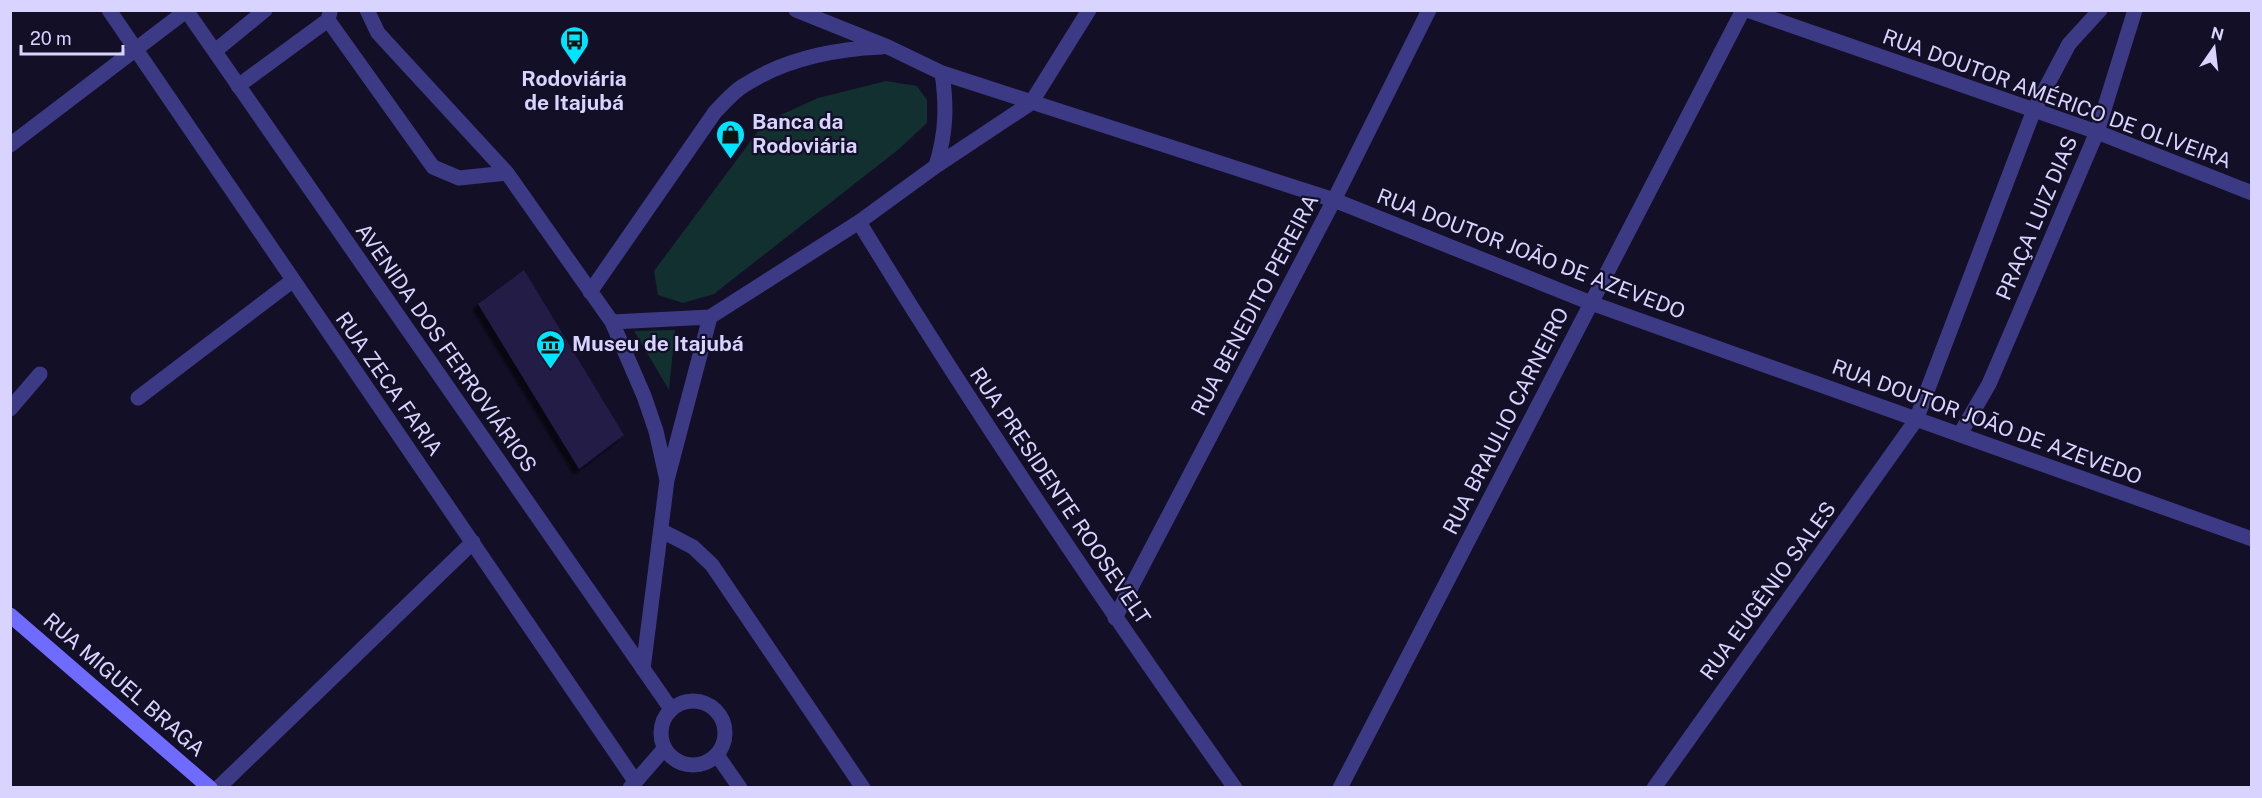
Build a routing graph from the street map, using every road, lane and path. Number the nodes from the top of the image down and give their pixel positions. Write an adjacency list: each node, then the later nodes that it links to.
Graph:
1 (109, 10): 14 (street, RUA ZECA FARIA)
2 (265, 10): 15 (street)
3 (367, 10): 23 (street)
4 (796, 10): 12 (street, RUA DOUTOR JOÃO DE AZEVEDO)
5 (1089, 10): 18 (street)
6 (1429, 10): 25 (street, RUA BENEDITO PEREIRA)
7 (1745, 10): 19 (street, RUA DOUTOR AMÉRICO DE OLIVEIRA); 29 (street, RUA BRAULIO CARNEIRO)
8 (2100, 10): 19 (street, PRAÇA LUIZ DIAS)
9 (2134, 10): 20 (street, PRAÇA LUIZ DIAS)
10 (186, 11): 14 (street); 15 (street, AVENIDA DOS FERROVIÁRIOS)
11 (329, 15): 17 (street); 23 (street)
12 (826, 16): 13 (street, RUA DOUTOR JOÃO DE AZEVEDO)
13 (888, 47): 16 (street, RUA DOUTOR JOÃO DE AZEVEDO); 28 (street)
14 (135, 50): 21 (street); 27 (street, RUA ZECA FARIA)
15 (215, 51): 17 (street, AVENIDA DOS FERROVIÁRIOS)
16 (942, 73): 18 (street, RUA DOUTOR JOÃO DE AZEVEDO); 22 (street)
17 (238, 86): 43 (street, AVENIDA DOS FERROVIÁRIOS)
18 (1031, 103): 22 (street); 25 (street, RUA DOUTOR JOÃO DE AZEVEDO)
19 (2034, 110): 20 (street, RUA DOUTOR AMÉRICO DE OLIVEIRA); 35 (street, PRAÇA LUIZ DIAS)
20 (2097, 132): 24 (street, RUA DOUTOR AMÉRICO DE OLIVEIRA); 36 (street, PRAÇA LUIZ DIAS)
21 (10, 145)
22 (936, 166): 26 (street)
23 (507, 173): 28 (street)
24 (2252, 193)
25 (1335, 200): 29 (street, RUA DOUTOR JOÃO DE AZEVEDO); 42 (street, RUA BENEDITO PEREIRA)
26 (859, 222): 30 (street); 42 (street, RUA PRESIDENTE ROOSEVELT)
27 (292, 281): 33 (street); 40 (street, RUA ZECA FARIA)
28 (590, 292): 31 (street)
29 (1591, 303): 35 (street, RUA DOUTOR JOÃO DE AZEVEDO); 53 (street, RUA BRAULIO CARNEIRO)
30 (710, 317): 31 (street); 37 (street)
31 (612, 322): 37 (street)
32 (40, 374): 34 (street)
33 (138, 398)
34 (10, 409)
35 (1916, 420): 36 (street, RUA DOUTOR JOÃO DE AZEVEDO); 54 (street, RUA EUGÊNIO SALES)
36 (1960, 434): 39 (street, RUA DOUTOR JOÃO DE AZEVEDO)
37 (667, 480): 38 (street)
38 (662, 531): 43 (street); 51 (street)
39 (2252, 539)
40 (473, 542): 47 (street, RUA ZECA FARIA); 49 (street)
41 (10, 615): 48 (main road, RUA MIGUEL BRAGA)
42 (1115, 618): 52 (street, RUA PRESIDENTE ROOSEVELT)
43 (643, 669): 44 (street, AVENIDA DOS FERROVIÁRIOS)
44 (671, 709): 45 (street); 46 (street)
45 (664, 749): 46 (street); 47 (street)
46 (717, 755): 50 (street)
47 (633, 784)
48 (210, 788)
49 (218, 788)
50 (740, 788)
51 (863, 788)
52 (1235, 788)
53 (1340, 788)
54 (1654, 788)

